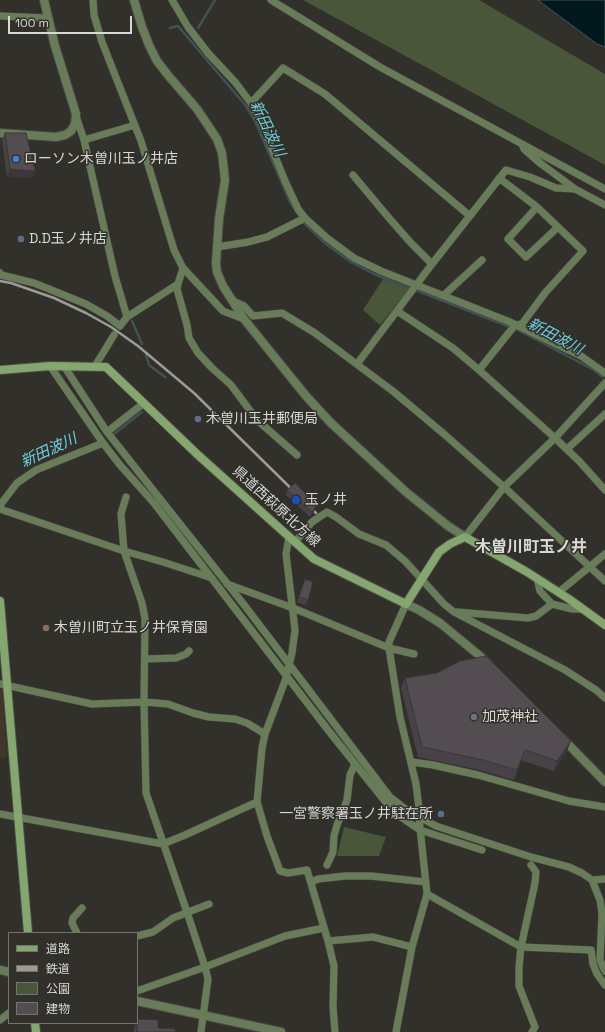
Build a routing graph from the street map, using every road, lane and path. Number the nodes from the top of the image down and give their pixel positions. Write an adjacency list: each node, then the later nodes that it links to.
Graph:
1 (44, 0): 7 (street)
2 (93, 0): 10 (street)
3 (134, 0): 23 (street)
4 (172, 0): 8 (street)
5 (271, 0): 13 (street)
6 (0, 16): 7 (street)
7 (48, 18): 9 (street)
8 (251, 103): 20 (street); 21 (street)
9 (76, 114): 11 (street); 12 (street)
10 (135, 125): 12 (street); 26 (street)
11 (0, 133)
12 (84, 140): 33 (street)
13 (522, 144): 16 (street); 17 (street)
14 (353, 174): 25 (street)
15 (499, 178): 16 (street); 19 (street); 20 (street)
16 (575, 189): 18 (street)
17 (605, 189)
18 (605, 205)
19 (537, 207): 22 (street); 22 (street)
20 (470, 216): 25 (street)
21 (305, 218): 23 (street); 29 (street)
22 (558, 227): 35 (street)
23 (218, 247): 31 (street)
24 (482, 260): 30 (street)
25 (432, 264): 29 (street)
26 (183, 268): 28 (street); 34 (street)
27 (0, 274): 33 (street)
28 (178, 284): 33 (street); 51 (street)
29 (417, 285): 30 (street); 32 (street)
30 (444, 295): 35 (street)
31 (233, 301): 34 (street); 37 (street)
32 (397, 311): 37 (street); 42 (street)
33 (127, 317)
34 (244, 319): 56 (street)
35 (515, 325): 42 (street); 43 (street)
36 (114, 335): 40 (street)
37 (357, 364): 52 (street)
38 (50, 366): 39 (main road, 県道西萩原北方線); 41 (main road, 県道西萩原北方線); 49 (street)
39 (64, 366): 40 (main road, 県道西萩原北方線); 47 (street)
40 (95, 366): 45 (main road, 県道西萩原北方線)
41 (0, 370)
42 (480, 370): 48 (street)
43 (605, 373)
44 (605, 383): 48 (street)
45 (144, 403): 47 (street); 57 (main road, 県道西萩原北方線)
46 (605, 414): 50 (street)
47 (107, 432): 65 (street)
48 (555, 438): 50 (street); 52 (street)
49 (103, 443): 55 (street); 61 (street)
50 (567, 450): 53 (street)
51 (297, 455)
52 (504, 488): 56 (street); 60 (street)
53 (605, 490)
54 (126, 497): 58 (street)
55 (0, 509): 58 (street)
56 (465, 537): 62 (main road); 63 (main road)
57 (292, 540): 62 (street); 68 (main road, 県道西萩原北方線); 70 (street)
58 (124, 551): 61 (street); 77 (street)
59 (605, 554): 60 (street)
60 (589, 566): 64 (street); 66 (street)
61 (211, 578): 65 (street); 80 (street)
62 (422, 578): 68 (main road); 72 (street)
63 (537, 578): 66 (main road); 69 (street)
64 (605, 581)
65 (225, 583): 70 (street); 78 (street)
66 (559, 592): 71 (main road)
67 (0, 601): 81 (main road)
68 (406, 604): 74 (street); 79 (street)
69 (552, 604): 71 (street); 72 (street)
70 (293, 608): 74 (street); 78 (street)
71 (582, 609): 73 (main road)
72 (454, 612): 82 (street)
73 (605, 625)
74 (389, 648): 76 (street); 86 (street)
75 (189, 651): 77 (street)
76 (414, 654)
77 (145, 659): 83 (street)
78 (290, 665): 80 (street); 93 (street)
79 (493, 669)
80 (287, 676): 84 (street); 87 (street)
81 (4, 684): 83 (street); 92 (main road)
82 (605, 698)
83 (144, 702): 84 (street); 95 (street)
84 (266, 734): 89 (street)
85 (557, 734): 88 (street)
86 (412, 762): 90 (street); 93 (street)
87 (355, 764): 94 (street); 97 (street)
88 (605, 782)
89 (257, 802): 95 (street); 101 (street)
90 (605, 807)
91 (0, 814): 92 (street)
92 (18, 817): 95 (street); 108 (main road)
93 (419, 818): 94 (street); 100 (street)
94 (420, 830): 96 (street); 102 (street)
95 (162, 844): 106 (street)
96 (482, 850)
97 (327, 865)
98 (531, 865): 113 (street)
99 (604, 877): 100 (street)
100 (592, 880): 115 (street)
101 (311, 882): 102 (street); 107 (street)
102 (426, 882): 103 (street)
103 (427, 894): 112 (street); 113 (street)
104 (209, 904): 106 (street)
105 (82, 908): 109 (street)
106 (187, 912): 110 (street); 114 (street)
107 (324, 928): 111 (street); 114 (street)
108 (28, 932)
109 (76, 932)
110 (138, 936)
111 (328, 941): 112 (street); 124 (street)
112 (412, 947): 125 (street)
113 (521, 947): 116 (street); 126 (street)
114 (205, 967): 117 (street); 120 (street)
115 (605, 971)
116 (605, 985)
117 (138, 991)
118 (138, 1001): 120 (street)
119 (8, 1014): 121 (street)
120 (203, 1015): 122 (street); 123 (street)
121 (0, 1020)
122 (201, 1032)
123 (281, 1032)
124 (335, 1032)
125 (396, 1032)
126 (532, 1032)

